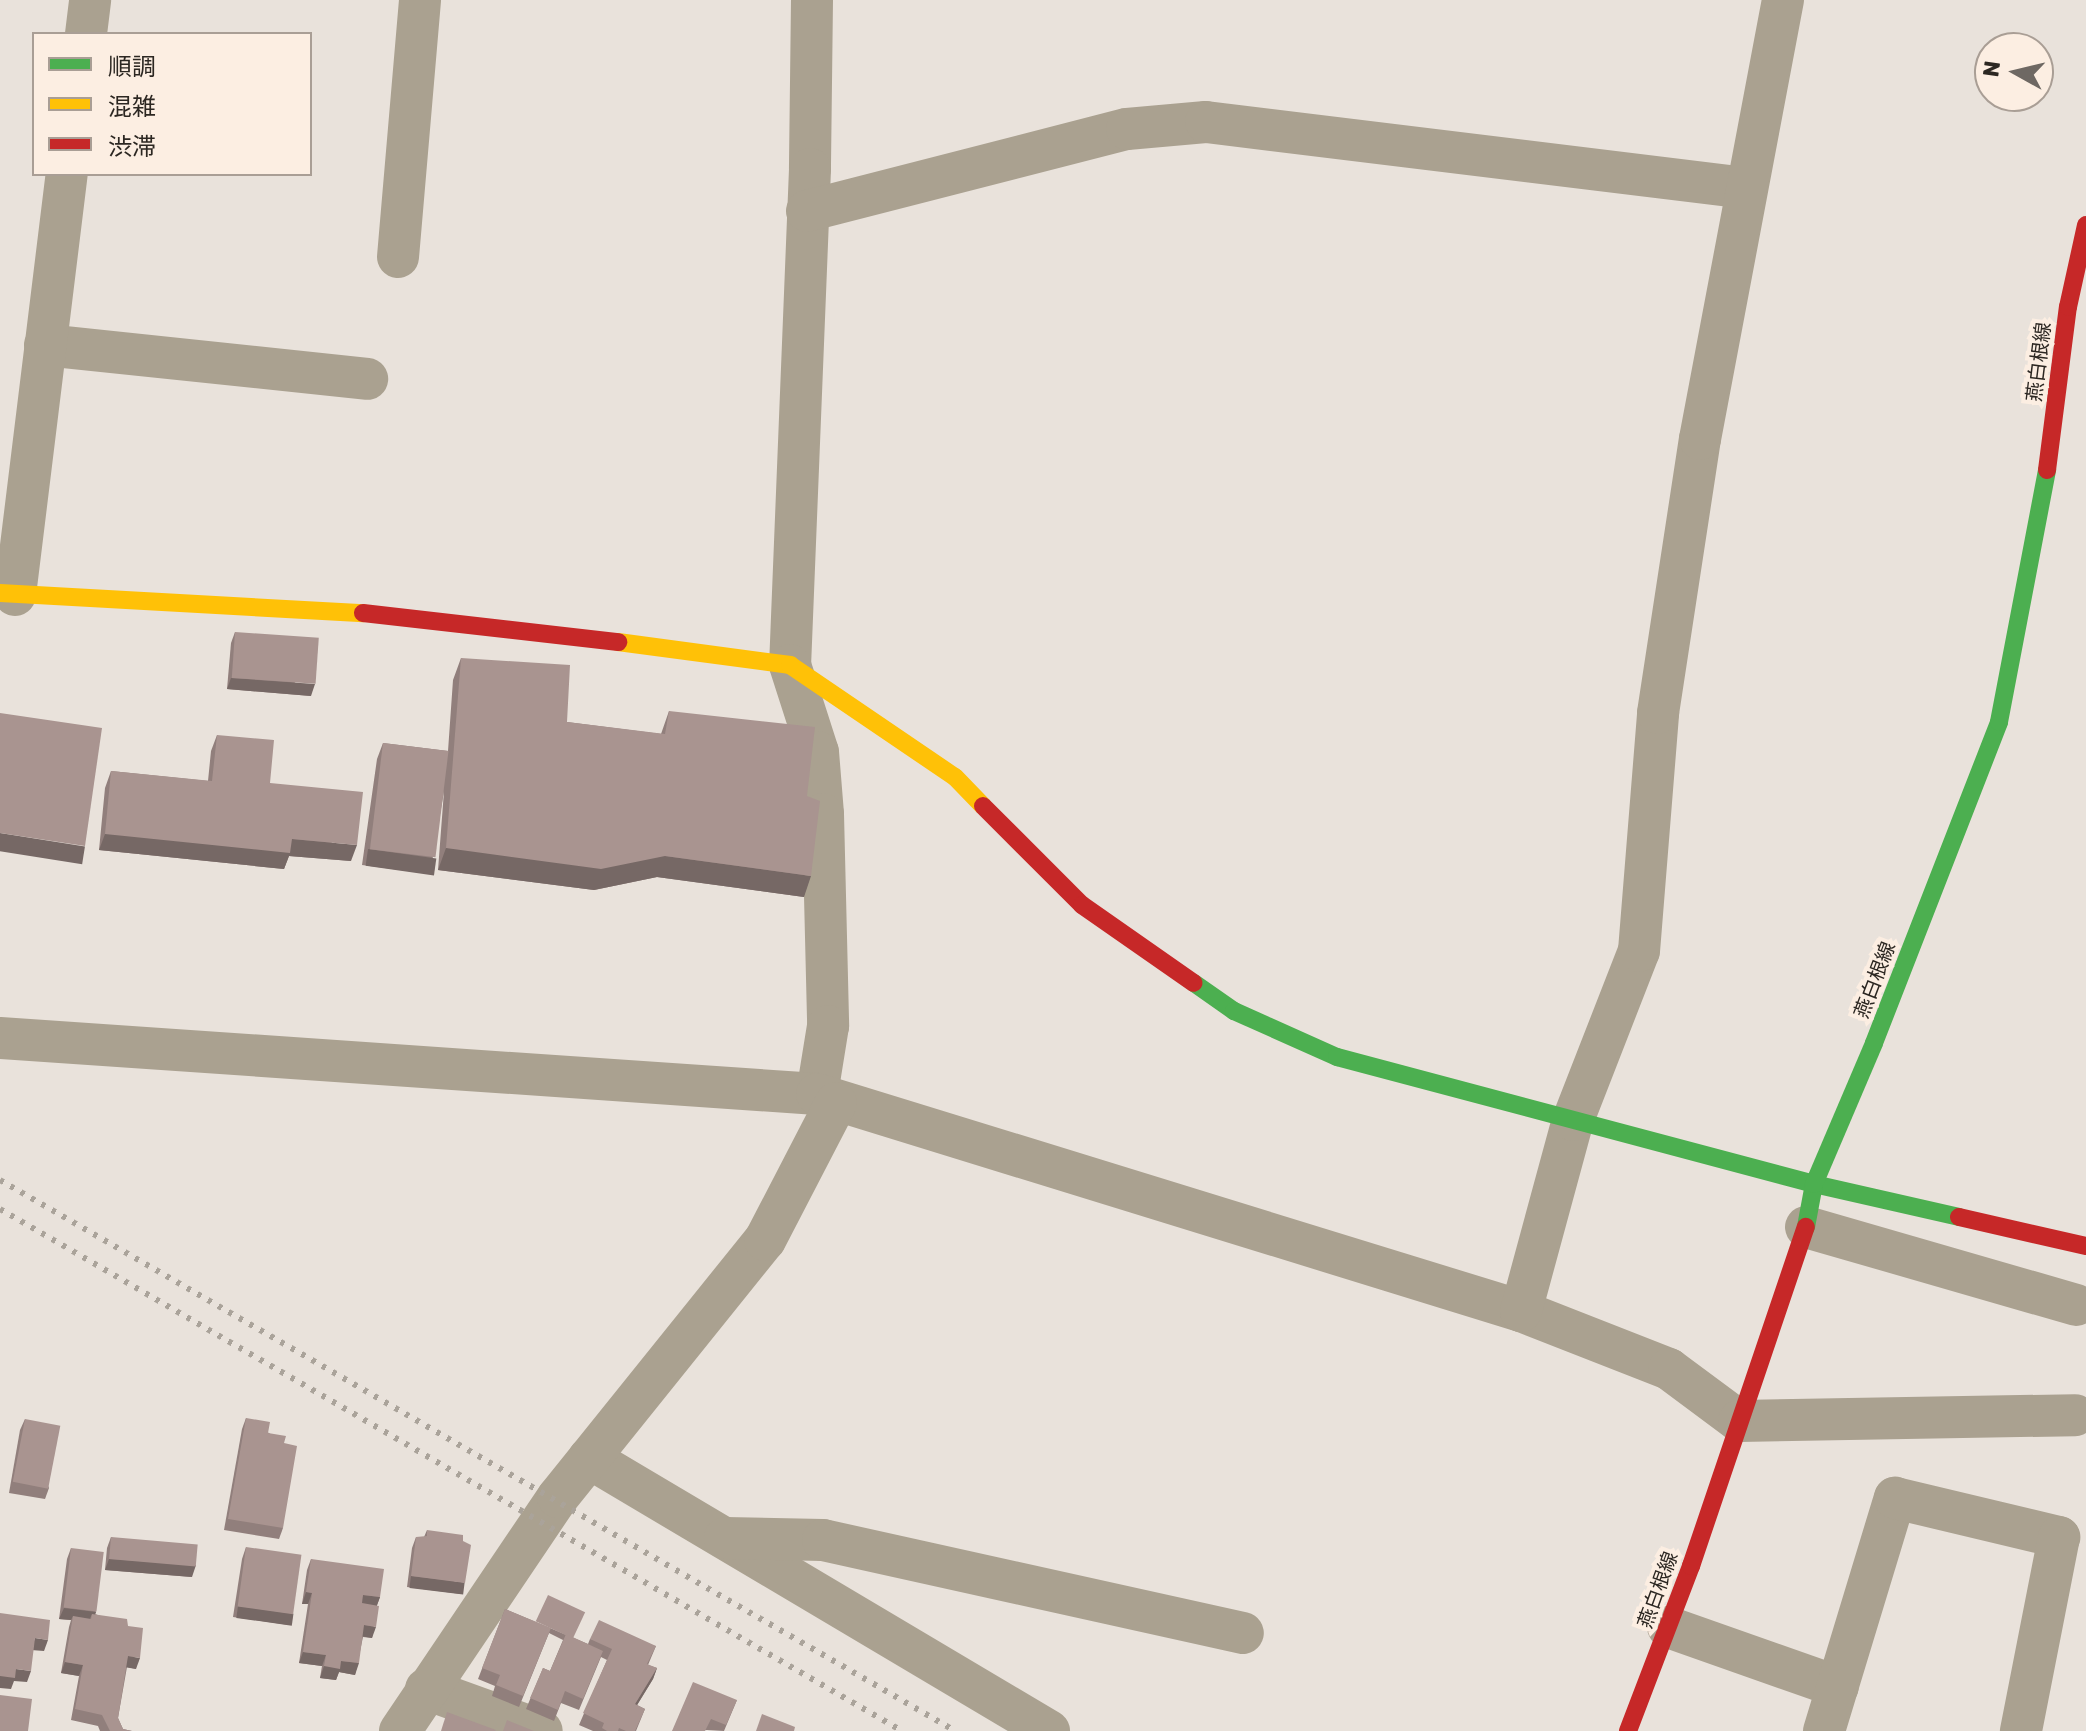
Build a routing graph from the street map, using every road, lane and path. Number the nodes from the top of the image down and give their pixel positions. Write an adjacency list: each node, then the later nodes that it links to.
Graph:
1 (90, 0): 5 (street)
2 (420, 0): 10 (street)
3 (812, 0): 8 (street)
4 (1783, 0): 7 (street)
5 (86, 32)
6 (67, 176): 11 (street)
7 (1746, 188): 8 (street); 17 (street)
8 (807, 211): 14 (street)
9 (2086, 225): 18 (street, 燕白根線)
10 (398, 257)
11 (45, 345): 12 (street); 13 (street)
12 (367, 379)
13 (7, 594): 14 (street)
14 (790, 665): 16 (street); 17 (street)
15 (0, 1038): 16 (street)
16 (826, 1098): 22 (street); 25 (street)
17 (1573, 1120): 18 (street); 22 (street)
18 (1814, 1184): 19 (street, 燕白根線); 20 (street)
19 (1806, 1227): 21 (street); 24 (street, 燕白根線)
20 (2086, 1246)
21 (2076, 1305)
22 (1521, 1311): 24 (street)
23 (2075, 1415): 24 (street)
24 (1739, 1421): 27 (street, 燕白根線)
25 (589, 1458): 26 (street); 30 (street)
26 (724, 1538): 28 (street); 33 (street)
27 (1668, 1627): 29 (street); 34 (street, 燕白根線)
28 (1243, 1633)
29 (1838, 1687): 35 (street); 36 (street)
30 (426, 1689): 31 (street); 32 (street)
31 (400, 1731)
32 (542, 1731)
33 (1049, 1731)
34 (1628, 1731)
35 (1824, 1731)
36 (2021, 1731)

